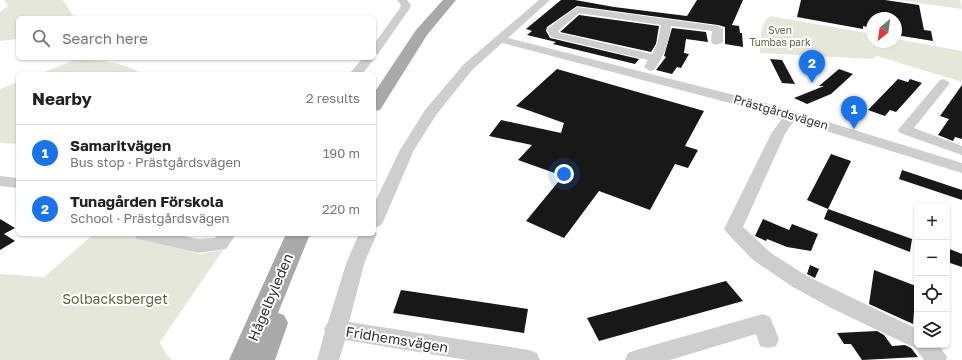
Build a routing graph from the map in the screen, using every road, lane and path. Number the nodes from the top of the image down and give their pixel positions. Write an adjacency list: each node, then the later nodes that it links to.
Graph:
1 (402, 0): 9 (street)
2 (440, 0): 16 (main road)
3 (450, 0): 17 (main road)
4 (544, 0): 7 (street)
5 (667, 22): 6 (street); 8 (street); 11 (street)
6 (555, 35): 10 (street); 11 (street)
7 (499, 39): 10 (street, Prästgårdsvägen); 23 (street)
8 (717, 42)
9 (376, 49)
10 (542, 49): 14 (street, Prästgårdsvägen)
11 (656, 58): 14 (street)
12 (367, 60): 13 (street)
13 (357, 72)
14 (645, 75): 18 (street, Prästgårdsvägen)
15 (944, 83): 19 (street)
16 (376, 87)
17 (376, 103)
18 (791, 115): 20 (street, Prästgårdsvägen); 30 (street)
19 (962, 151)
20 (962, 168)
21 (0, 181): 22 (street)
22 (16, 183)
23 (376, 218)
24 (152, 236): 25 (street)
25 (226, 236)
26 (297, 236): 32 (main road, Hågelbyleden)
27 (308, 236): 33 (main road, Hågelbyleden)
28 (367, 236): 29 (street)
29 (335, 329): 34 (street); 35 (street, Fridhemsvägen)
30 (914, 338)
31 (768, 339): 36 (street)
32 (244, 360)
33 (260, 360)
34 (328, 360)
35 (529, 360)
36 (636, 360)

